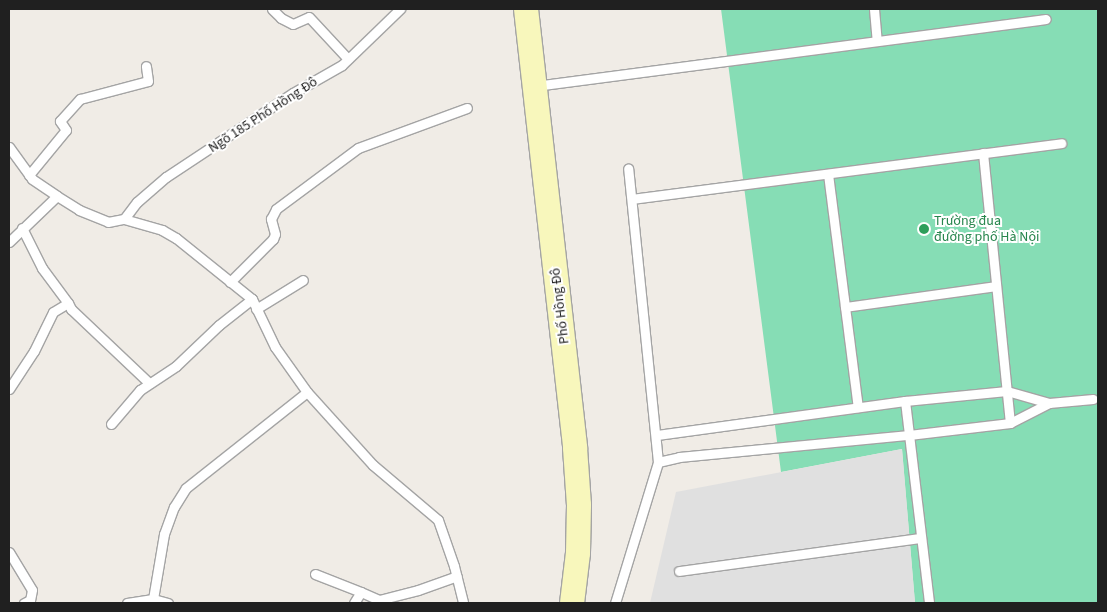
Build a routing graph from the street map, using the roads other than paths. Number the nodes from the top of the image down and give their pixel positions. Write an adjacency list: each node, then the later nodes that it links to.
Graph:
1 (272, 9): 7 (lane)
2 (400, 9): 7 (lane, Ngõ 185 Phố Hồng Đô)
3 (526, 9): 9 (street, Phố Hồng Đô)
4 (874, 9): 6 (lane)
5 (1046, 19): 6 (lane)
6 (878, 41): 9 (lane)
7 (348, 59): 20 (lane, Ngõ 185 Phố Hồng Đô)
8 (146, 66): 17 (lane)
9 (535, 86): 55 (street, Phố Hồng Đô)
10 (467, 108): 24 (lane)
11 (1061, 143): 13 (lane)
12 (9, 147): 14 (lane)
13 (982, 153): 16 (lane); 25 (lane)
14 (12, 157): 17 (lane)
15 (628, 169): 19 (lane)
16 (828, 174): 19 (lane); 28 (lane)
17 (29, 175): 18 (lane)
18 (57, 196): 20 (lane); 21 (lane)
19 (632, 199): 40 (lane)
20 (124, 219): 24 (lane)
21 (22, 228): 22 (lane); 27 (lane)
22 (9, 242)
23 (303, 280): 29 (lane)
24 (230, 282): 26 (lane)
25 (996, 286): 28 (lane); 32 (lane)
26 (252, 299): 29 (lane); 30 (lane)
27 (68, 303): 30 (lane); 31 (lane)
28 (845, 307): 37 (lane)
29 (256, 309): 33 (lane)
30 (149, 384): 39 (lane)
31 (9, 389)
32 (1007, 391): 35 (lane); 36 (lane); 38 (lane)
33 (307, 392): 47 (lane); 49 (lane)
34 (1093, 399): 36 (lane)
35 (905, 401): 37 (lane); 41 (lane)
36 (1049, 402): 38 (lane)
37 (858, 407): 40 (lane)
38 (1010, 423): 41 (lane)
39 (111, 424)
40 (657, 435): 42 (lane)
41 (909, 435): 42 (lane); 43 (lane)
42 (658, 462): 56 (lane)
43 (922, 538): 45 (lane); 57 (lane)
44 (9, 552): 50 (lane)
45 (679, 570)
46 (315, 574): 48 (lane)
47 (456, 576): 48 (lane); 54 (lane)
48 (361, 592): 53 (lane)
49 (152, 598): 51 (lane); 52 (lane)
50 (24, 603)
51 (127, 603)
52 (168, 603)
53 (354, 603)
54 (463, 603)
55 (572, 603)
56 (615, 603)
57 (929, 603)

